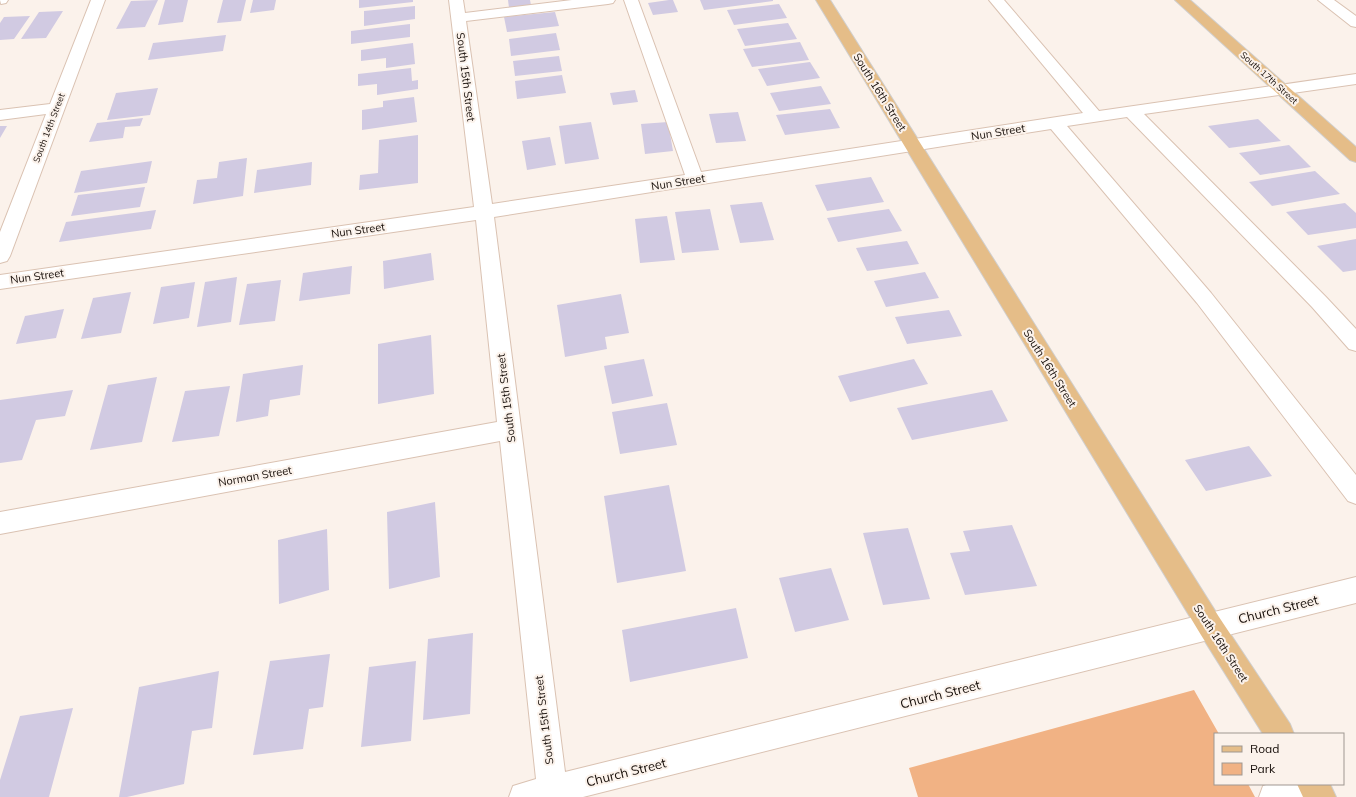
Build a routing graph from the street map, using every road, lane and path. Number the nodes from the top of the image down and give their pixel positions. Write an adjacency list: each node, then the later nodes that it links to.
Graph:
1 (98, 0): 12 (street, South 14th Street)
2 (608, 0): 8 (street)
3 (631, 0): 19 (street)
4 (823, 0): 17 (main road, South 16th Street)
5 (996, 0): 15 (street)
6 (1182, 0): 11 (main road, South 17th Street)
7 (1325, 0): 9 (street)
8 (457, 9): 20 (street, South 15th Street)
9 (1356, 24)
10 (1356, 79): 11 (street, Nun Street)
11 (1282, 90): 13 (street, Nun Street); 18 (main road, South 17th Street)
12 (56, 108): 14 (street); 21 (street, South 14th Street)
13 (1131, 112): 15 (street, Nun Street); 23 (street)
14 (0, 115)
15 (1095, 117): 16 (street, Nun Street)
16 (1055, 123): 17 (street, Nun Street); 25 (street)
17 (912, 146): 19 (street, Nun Street); 28 (main road, South 16th Street)
18 (1356, 156)
19 (695, 179): 20 (street, Nun Street)
20 (484, 212): 22 (street, Nun Street); 24 (street, South 15th Street)
21 (0, 256)
22 (0, 282)
23 (1356, 343)
24 (510, 430): 26 (street, Norman Street); 31 (street, South 15th Street)
25 (1356, 492)
26 (0, 523)
27 (1356, 590): 28 (street, Church Street)
28 (1210, 626): 29 (main road, South 16th Street); 31 (street, Church Street)
29 (1279, 733)
30 (1315, 789): 33 (street)
31 (553, 794): 32 (street, Church Street)
32 (524, 797)
33 (1274, 797)

